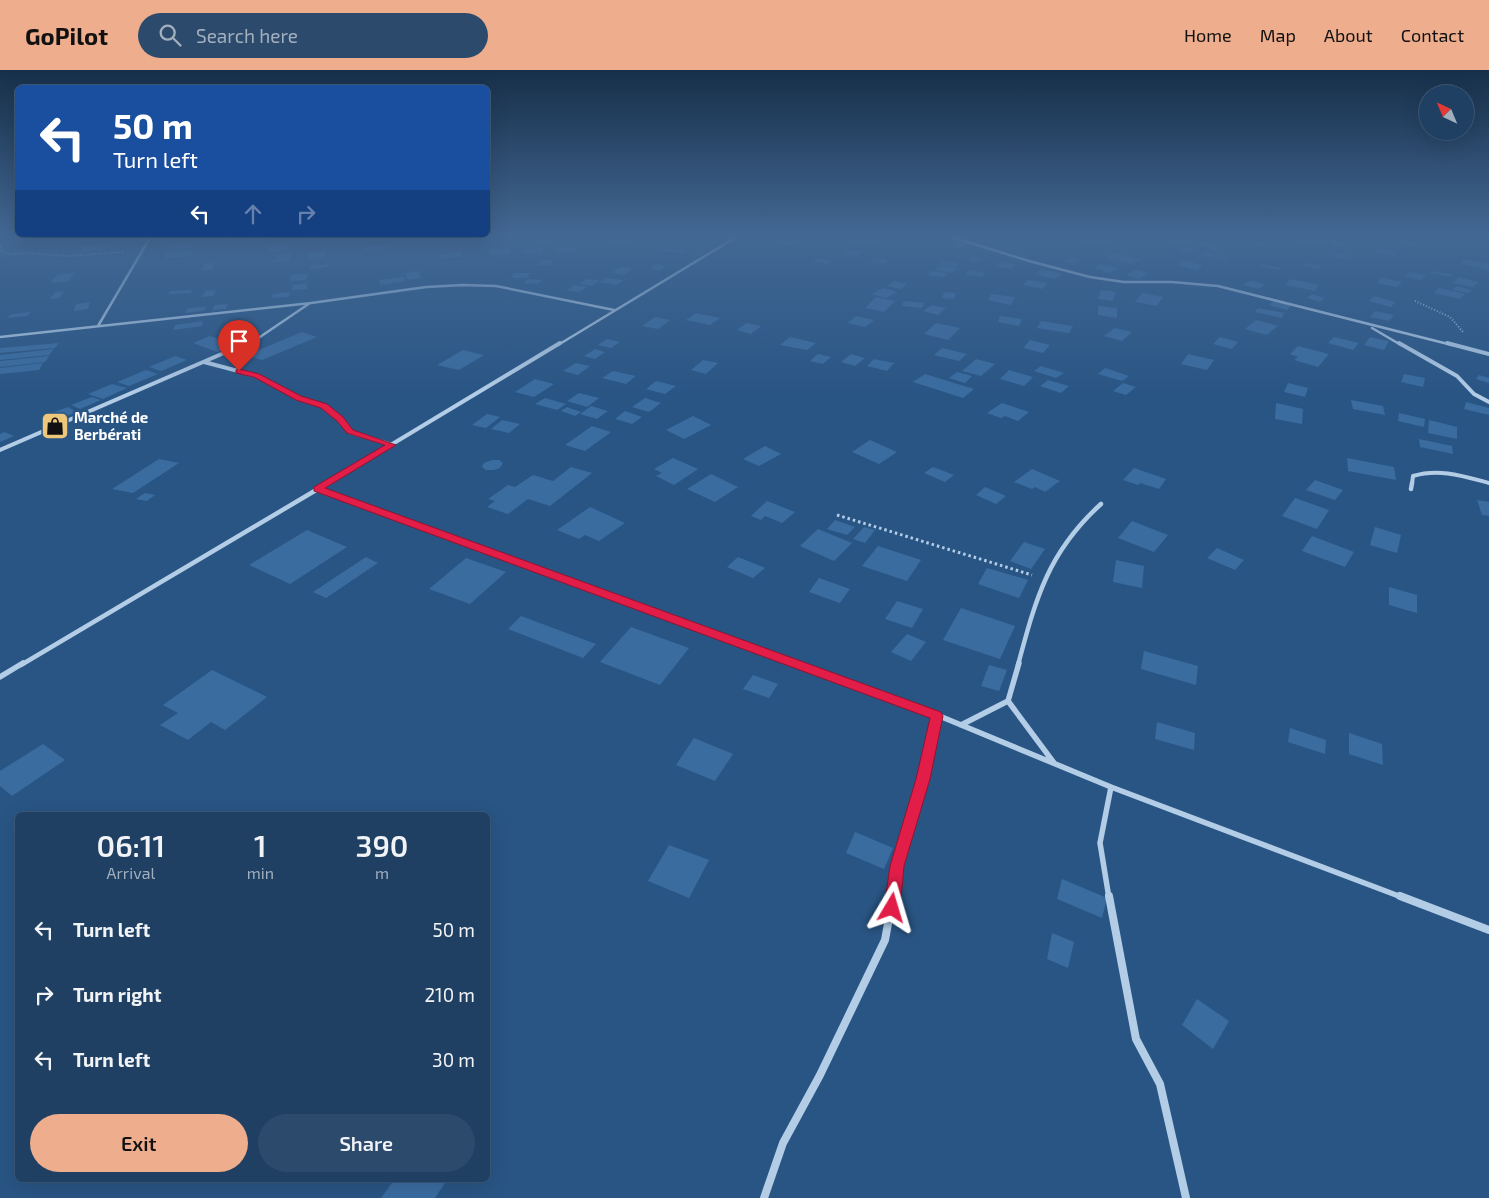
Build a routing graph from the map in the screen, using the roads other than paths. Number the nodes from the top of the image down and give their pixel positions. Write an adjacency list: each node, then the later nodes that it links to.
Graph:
1 (120, 289): 9 (street)
2 (414, 289): 6 (street)
3 (508, 289): 7 (street)
4 (651, 289): 7 (street)
5 (1228, 289): 8 (street)
6 (311, 303): 9 (street); 12 (street)
7 (614, 311): 14 (street)
8 (1366, 324): 11 (street); 13 (street)
9 (98, 326): 10 (street)
10 (0, 337)
11 (1489, 354)
12 (204, 362): 14 (street); 15 (street)
13 (1489, 402)
14 (392, 445): 17 (street)
15 (0, 450)
16 (1489, 484): 18 (street)
17 (317, 489): 20 (street); 22 (street)
18 (1411, 489)
19 (1101, 504): 21 (street)
20 (0, 677)
21 (1008, 701): 23 (street); 24 (street)
22 (937, 716): 23 (street); 27 (street)
23 (961, 725): 24 (street)
24 (1055, 764): 25 (street)
25 (1111, 788): 26 (street); 28 (street)
26 (1489, 930)
27 (764, 1198)
28 (1186, 1198)

